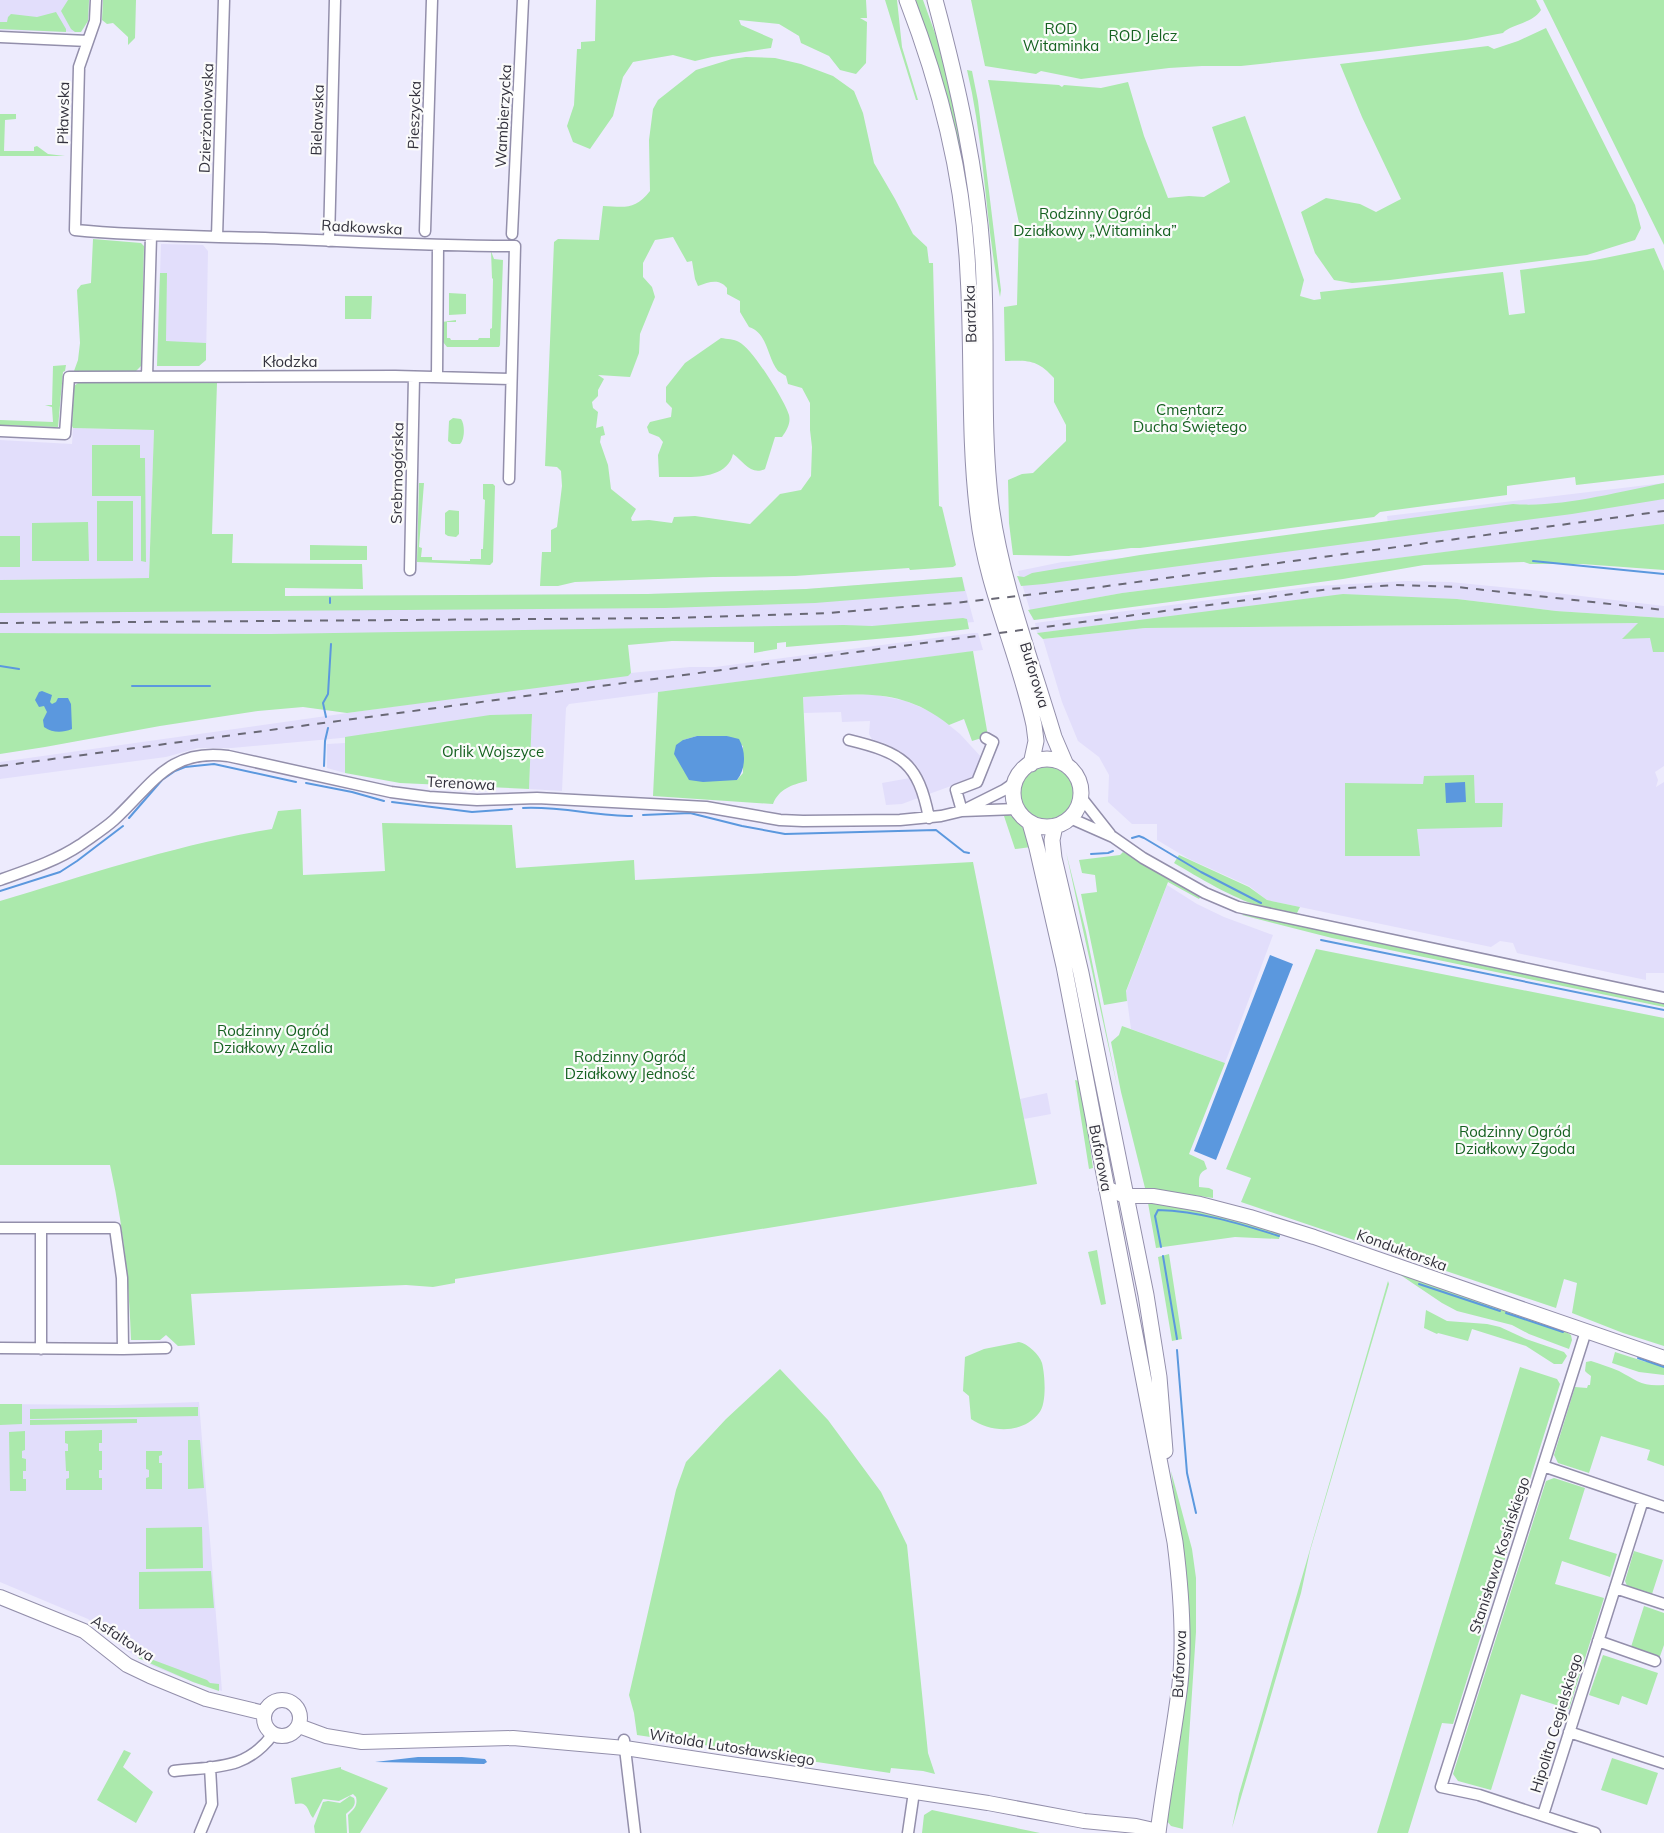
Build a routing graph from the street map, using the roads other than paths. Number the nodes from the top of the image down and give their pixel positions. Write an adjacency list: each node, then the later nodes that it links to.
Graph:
1 (96, 0): 9 (street, Piławska)
2 (224, 0): 14 (street, Dzierżoniowska)
3 (335, 0): 15 (street, Bielawska)
4 (432, 0): 11 (street, Pieszycka)
5 (523, 0): 12 (street, Wambierzycka)
6 (907, 0): 25 (main road, Bardzka)
7 (935, 0): 24 (main road, Bardzka)
8 (0, 37): 9 (street)
9 (88, 41): 10 (street, Piławska)
10 (75, 230): 13 (street, Radkowska)
11 (425, 231)
12 (512, 234)
13 (151, 236): 14 (street, Radkowska); 17 (street)
14 (217, 237): 15 (street, Radkowska)
15 (329, 241): 16 (street, Radkowska)
16 (438, 246): 19 (street); 20 (street, Radkowska)
17 (147, 377): 18 (street, Kłodzka); 21 (street, Kłodzka)
18 (414, 377): 19 (street, Kłodzka); 23 (street, Srebrnogórska)
19 (437, 377): 20 (street, Kłodzka)
20 (511, 379): 22 (street)
21 (0, 431)
22 (509, 479)
23 (410, 570)
24 (1018, 619): 29 (main road, Buforowa)
25 (1007, 632): 28 (main road, Buforowa)
26 (986, 738): 33 (street)
27 (849, 740): 34 (street)
28 (1030, 764): 29 (main road); 30 (main road)
29 (1066, 765): 31 (main road)
30 (1014, 783): 32 (main road); 33 (street, Terenowa)
31 (1080, 796): 35 (main road); 38 (street)
32 (1017, 809): 33 (street, Terenowa); 36 (main road)
33 (962, 811): 34 (street, Terenowa)
34 (929, 818): 39 (street, Terenowa)
35 (1070, 818): 37 (main road); 38 (street)
36 (1030, 823): 37 (main road); 41 (main road, Buforowa)
37 (1055, 826): 42 (main road, Buforowa)
38 (1113, 837): 40 (street)
39 (0, 879)
40 (1664, 998)
41 (1106, 1188): 42 (street, Konduktorska); 43 (main road, Buforowa)
42 (1125, 1196): 43 (street); 46 (street, Konduktorska); 53 (main road, Buforowa)
43 (1111, 1210): 53 (main road, Buforowa)
44 (0, 1228): 45 (street)
45 (41, 1228): 48 (street); 50 (street)
46 (1586, 1331): 51 (street, Konduktorska); 52 (street, Stanisława Kosińskiego)
47 (0, 1348): 48 (street)
48 (41, 1348): 50 (street)
49 (166, 1348): 50 (street)
50 (123, 1349)
51 (1664, 1358)
52 (1543, 1466): 54 (street); 70 (street, Stanisława Kosińskiego)
53 (1167, 1494): 71 (main road, Buforowa)
54 (1643, 1500): 55 (street); 56 (street, Hipolita Cegielskiego)
55 (1664, 1506)
56 (1615, 1588): 58 (street); 59 (street, Hipolita Cegielskiego)
57 (0, 1597): 61 (street, Asfaltowa)
58 (1664, 1604)
59 (1598, 1641): 60 (street); 63 (street, Hipolita Cegielskiego)
60 (1655, 1661)
61 (264, 1713): 62 (street); 64 (street)
62 (299, 1726): 64 (street); 65 (street, Witolda Lutosławskiego)
63 (1569, 1732): 66 (street); 70 (street, Hipolita Cegielskiego)
64 (273, 1734): 67 (street)
65 (624, 1744): 69 (street, Witolda Lutosławskiego); 73 (street)
66 (1664, 1763)
67 (210, 1767): 68 (street); 72 (street)
68 (174, 1771)
69 (914, 1792): 71 (street, Witolda Lutosławskiego); 74 (street)
70 (1543, 1815): 75 (street, Hipolita Cegielskiego)
71 (1162, 1832)
72 (200, 1833)
73 (635, 1833)
74 (908, 1833)
75 (1595, 1833)

